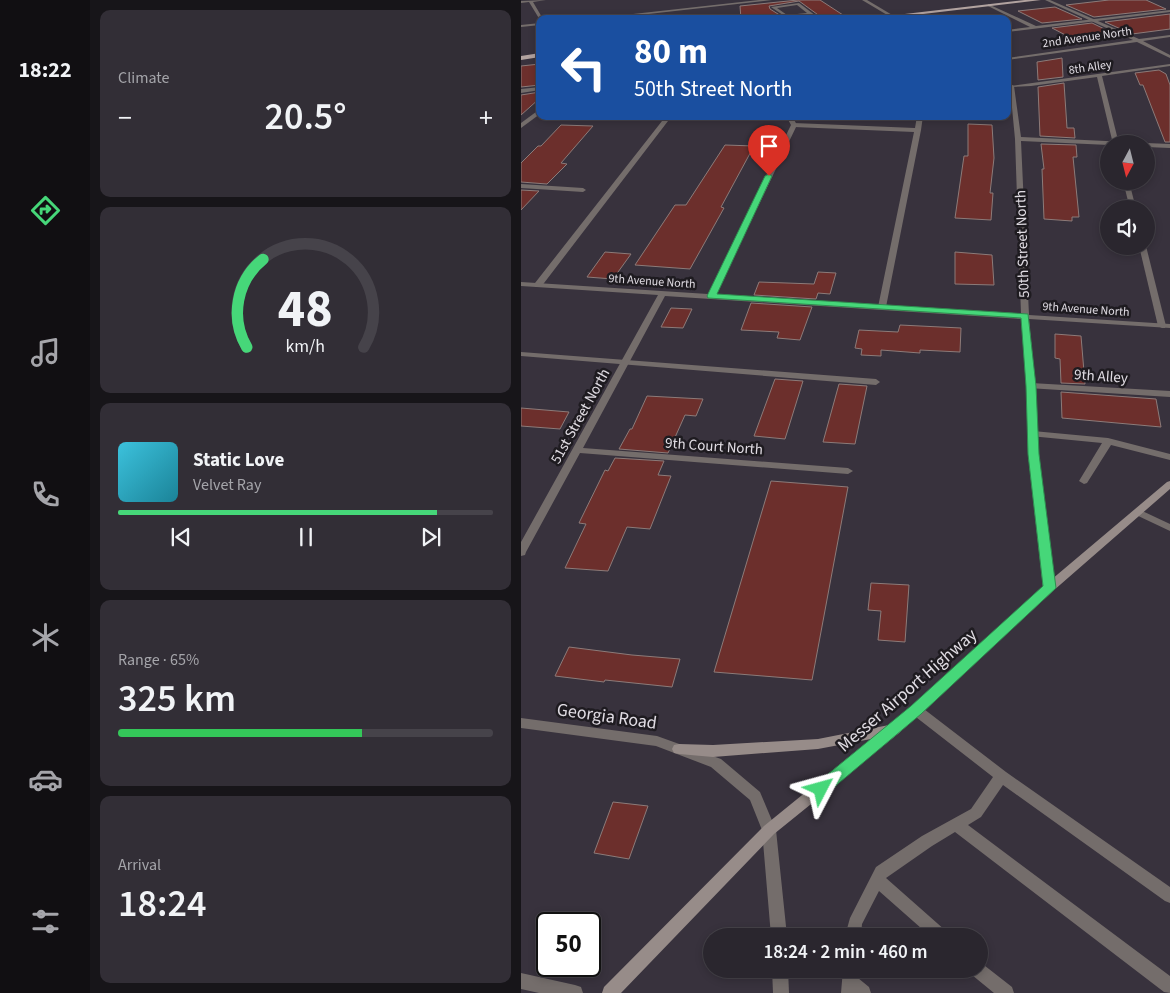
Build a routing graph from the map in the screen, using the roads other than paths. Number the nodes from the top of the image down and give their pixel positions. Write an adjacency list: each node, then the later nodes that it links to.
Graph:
1 (544, 0): 6 (street)
2 (770, 0): 12 (street)
3 (864, 0): 15 (street)
4 (1039, 0): 8 (main road)
5 (1047, 0): 19 (street)
6 (530, 1): 7 (street); 11 (street)
7 (521, 2)
8 (989, 5): 16 (main road); 17 (street)
9 (1170, 11): 19 (street)
10 (811, 14): 13 (street); 14 (street)
11 (539, 15)
12 (628, 15)
13 (785, 15)
14 (798, 15)
15 (889, 15)
16 (900, 15)
17 (1010, 15)
18 (1011, 16): 22 (street)
19 (1093, 20): 22 (street); 25 (street)
20 (536, 24): 21 (street)
21 (521, 26)
22 (1035, 27): 23 (street)
23 (1011, 30)
24 (1170, 36): 25 (street, 2nd Avenue North)
25 (1137, 40): 28 (street, 2nd Avenue North); 29 (street)
26 (536, 56): 27 (main road)
27 (521, 58)
28 (1011, 58)
29 (1170, 58)
30 (1170, 65): 31 (street, 8th Alley)
31 (1099, 75): 32 (street, 8th Alley); 43 (street)
32 (1011, 84)
33 (536, 88): 34 (street)
34 (521, 90)
35 (1011, 91): 44 (street, 50th Street North)
36 (536, 114): 41 (street)
37 (664, 120): 52 (street)
38 (792, 120): 40 (street)
39 (919, 120): 42 (street)
40 (794, 124): 42 (street); 54 (street)
41 (521, 126)
42 (918, 130): 55 (street)
43 (1114, 135)
44 (1018, 138): 45 (street); 56 (street, 50th Street North)
45 (1100, 143)
46 (1155, 145): 47 (street)
47 (1170, 146)
48 (521, 186): 49 (street)
49 (583, 190)
50 (1145, 255): 57 (street)
51 (521, 284): 52 (street, 9th Avenue North)
52 (538, 285): 53 (street, 9th Avenue North)
53 (663, 293): 54 (street, 9th Avenue North); 59 (street, 51st Street North)
54 (711, 296): 55 (street, 9th Avenue North)
55 (882, 307): 56 (street, 9th Avenue North)
56 (1025, 316): 57 (street, 9th Avenue North); 61 (street, 50th Street North)
57 (1166, 326)
58 (521, 354): 59 (street)
59 (625, 362): 60 (street); 65 (street, 51st Street North)
60 (876, 382)
61 (1031, 386): 62 (street, 9th Alley); 63 (street, 50th Street North)
62 (1170, 394)
63 (1033, 434): 64 (street); 73 (street, 50th Street North)
64 (1108, 441): 66 (street); 68 (street)
65 (577, 450): 67 (street, 9th Court North); 72 (street, 51st Street North)
66 (1170, 457)
67 (848, 471)
68 (1084, 481)
69 (1170, 484): 70 (main road, Messer Airport Highway)
70 (1138, 512): 71 (street); 73 (main road, Messer Airport Highway)
71 (1170, 528)
72 (521, 552)
73 (1049, 588): 74 (main road, Messer Airport Highway)
74 (916, 710): 76 (main road, Messer Airport Highway); 78 (street)
75 (521, 723): 77 (street, Georgia Road)
76 (895, 729): 77 (main road); 80 (main road, Messer Airport Highway)
77 (679, 749): 80 (street, Georgia Road)
78 (1001, 776): 79 (street); 82 (street)
79 (957, 824): 81 (street); 90 (street)
80 (769, 830): 83 (street); 92 (main road, Messer Airport Highway)
81 (877, 880): 84 (street); 85 (street)
82 (1170, 896)
83 (778, 928)
84 (854, 928)
85 (932, 928)
86 (780, 978): 93 (street)
87 (988, 978): 95 (street)
88 (521, 981): 91 (street)
89 (850, 981): 94 (street)
90 (1170, 986)
91 (575, 993)
92 (610, 993)
93 (781, 993)
94 (863, 993)
95 (1006, 993)

